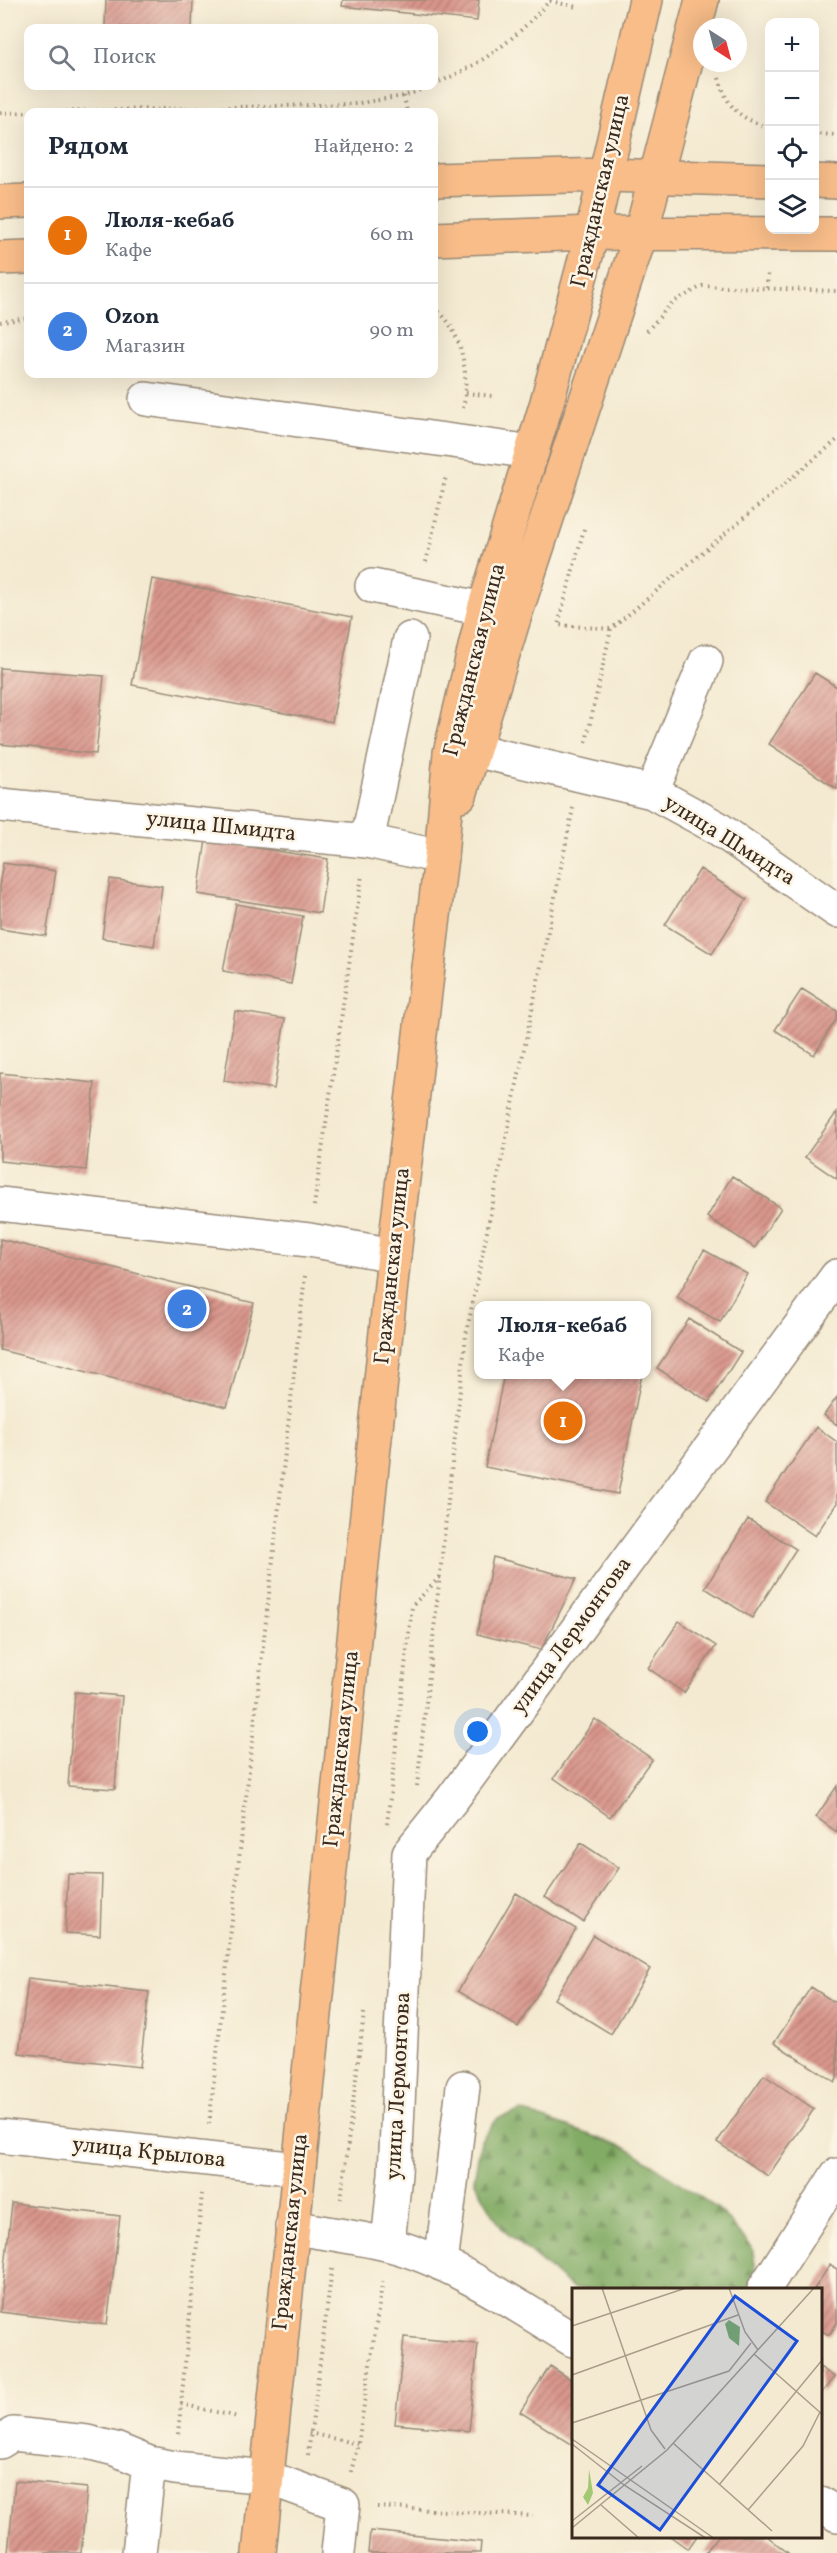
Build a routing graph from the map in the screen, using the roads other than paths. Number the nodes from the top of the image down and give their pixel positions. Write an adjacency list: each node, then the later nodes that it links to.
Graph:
1 (646, 0): 3 (main road, Гражданская улица)
2 (702, 0): 4 (main road)
3 (605, 175): 4 (main road); 5 (main road); 11 (main road, Гражданская улица)
4 (656, 175): 6 (main road); 12 (main road, Гражданская улица)
5 (438, 180)
6 (765, 180)
7 (819, 181): 8 (main road)
8 (837, 182)
9 (24, 201): 10 (main road)
10 (0, 202)
11 (592, 233): 12 (main road); 14 (main road); 18 (main road, Гражданская улица)
12 (640, 233): 13 (main road); 20 (main road, Гражданская улица)
13 (837, 234)
14 (438, 239)
15 (24, 257): 16 (main road)
16 (0, 258)
17 (146, 399): 18 (street)
18 (532, 452): 20 (main road, Гражданская улица)
19 (372, 586): 20 (street)
20 (499, 613): 23 (main road); 27 (main road, Гражданская улица)
21 (410, 639): 26 (street)
22 (706, 661): 24 (street)
23 (474, 750): 24 (street, улица Шмидта); 27 (main road)
24 (652, 792): 28 (street, улица Шмидта)
25 (0, 805): 26 (street, улица Шмидта)
26 (367, 841): 27 (street, улица Шмидта)
27 (441, 857): 30 (main road, Гражданская улица)
28 (837, 911)
29 (0, 1204): 30 (street)
30 (394, 1255): 34 (main road, Гражданская улица)
31 (837, 1276): 37 (street, улица Лермонтова)
32 (463, 2087): 38 (street)
33 (0, 2136): 34 (street, улица Крылова)
34 (298, 2169): 36 (main road, Гражданская улица)
35 (837, 2175): 39 (street)
36 (292, 2227): 37 (street); 43 (main road, Гражданская улица)
37 (388, 2244): 38 (street)
38 (441, 2264): 40 (street)
39 (765, 2288)
40 (572, 2339)
41 (0, 2442): 42 (street)
42 (162, 2465): 43 (street); 46 (street)
43 (266, 2477): 47 (main road, Гражданская улица); 48 (street)
44 (822, 2504): 45 (street)
45 (837, 2515)
46 (139, 2553)
47 (259, 2553)
48 (338, 2553)

